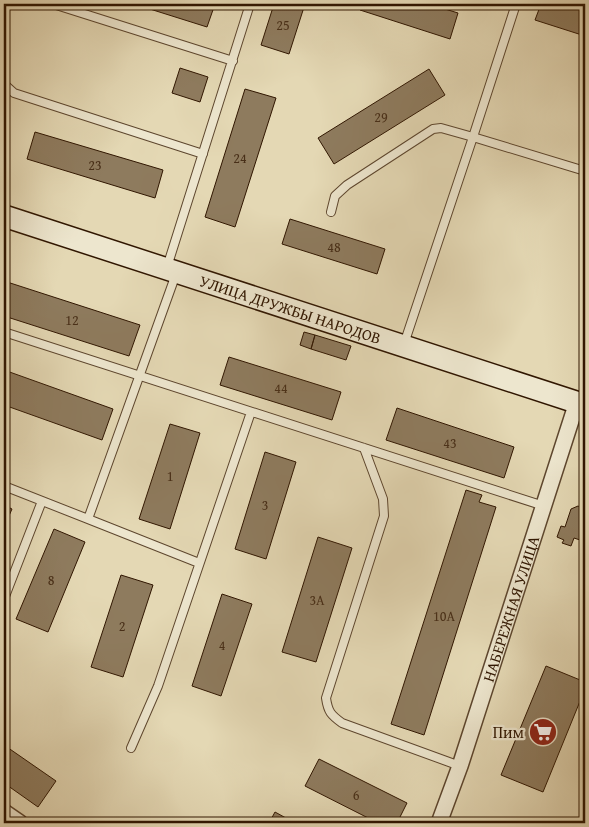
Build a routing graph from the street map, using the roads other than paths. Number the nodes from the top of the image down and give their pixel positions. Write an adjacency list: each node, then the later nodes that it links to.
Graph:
1 (9, 4): 5 (lane)
2 (53, 4): 6 (lane)
3 (250, 4): 6 (lane)
4 (516, 4): 8 (lane)
5 (4, 7)
6 (233, 61): 9 (lane)
7 (4, 84): 9 (lane)
8 (473, 136): 10 (lane); 11 (lane); 15 (lane)
9 (203, 154): 13 (lane)
10 (585, 171)
11 (331, 212)
12 (4, 216): 13 (main road, УЛИЦА ДРУЖБЫ НАРОДОВ)
13 (172, 270): 15 (main road, УЛИЦА ДРУЖБЫ НАРОДОВ); 16 (lane)
14 (4, 332): 16 (lane)
15 (403, 346): 17 (main road, УЛИЦА ДРУЖБЫ НАРОДОВ)
16 (140, 376): 18 (lane); 23 (lane)
17 (581, 403): 22 (street, НАБЕРЕЖНАЯ УЛИЦА)
18 (252, 412): 19 (lane); 24 (lane)
19 (364, 448): 22 (lane); 27 (lane)
20 (4, 486): 21 (lane)
21 (42, 501): 23 (lane); 25 (lane)
22 (544, 506): 27 (street, НАБЕРЕЖНАЯ УЛИЦА)
23 (88, 518): 24 (lane)
24 (199, 562): 26 (lane)
25 (4, 599)
26 (131, 748)
27 (460, 766): 30 (street, НАБЕРЕЖНАЯ УЛИЦА)
28 (4, 812): 29 (street)
29 (20, 823)
30 (439, 823)

